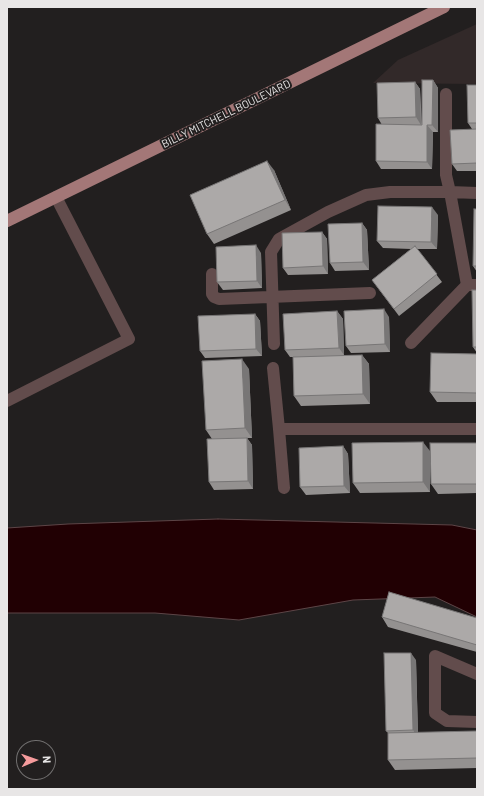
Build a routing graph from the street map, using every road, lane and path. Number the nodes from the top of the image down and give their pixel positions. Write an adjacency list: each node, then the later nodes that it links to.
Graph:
1 (444, 7): 5 (main road, BILLY MITCHELL BOULEVARD)
2 (446, 94): 3 (lane)
3 (450, 192): 4 (lane); 8 (lane); 10 (lane)
4 (477, 193)
5 (56, 196): 6 (main road, BILLY MITCHELL BOULEVARD); 14 (lane)
6 (7, 221)
7 (212, 274): 10 (lane)
8 (472, 285): 11 (lane)
9 (370, 293): 10 (lane)
10 (273, 297): 12 (lane)
11 (411, 343)
12 (274, 344)
13 (273, 368): 15 (lane)
14 (7, 401)
15 (279, 429): 16 (lane); 17 (lane)
16 (477, 429)
17 (284, 488)
18 (477, 674): 19 (lane)
19 (477, 722)

